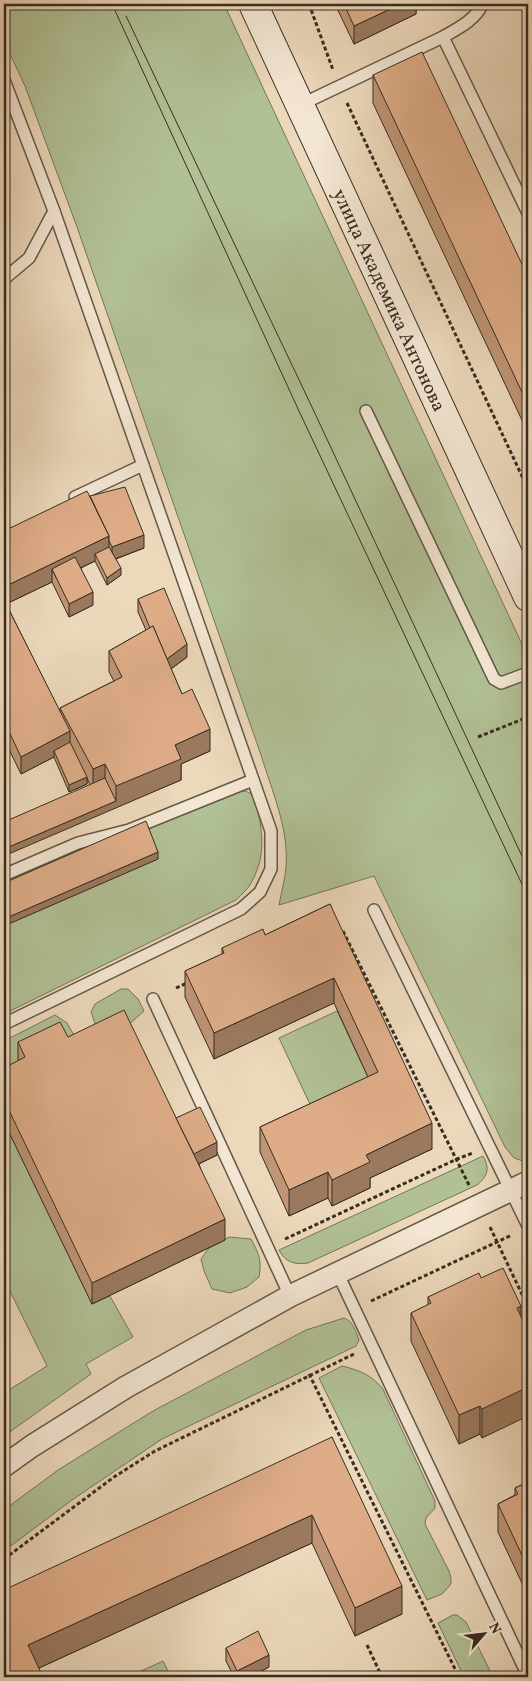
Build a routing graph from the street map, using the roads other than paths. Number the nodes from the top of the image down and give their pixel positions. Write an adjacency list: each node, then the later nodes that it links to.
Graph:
1 (253, 4): 5 (main road, улица Академика Антонова)
2 (482, 4): 3 (lane)
3 (443, 37): 5 (lane); 7 (lane)
4 (4, 80): 6 (lane)
5 (299, 105): 12 (main road, улица Академика Антонова)
6 (54, 211): 8 (lane); 10 (lane)
7 (528, 213)
8 (4, 279)
9 (366, 411): 13 (lane)
10 (143, 465): 11 (lane); 14 (lane)
11 (63, 503)
12 (528, 597)
13 (528, 673)
14 (253, 780): 15 (lane); 18 (lane)
15 (4, 875)
16 (374, 910): 19 (lane)
17 (152, 999): 22 (lane)
18 (4, 1024)
19 (520, 1186): 20 (lane); 21 (street)
20 (528, 1226)
21 (338, 1274): 22 (street); 24 (lane)
22 (290, 1296): 23 (street)
23 (4, 1466)
24 (528, 1676)

